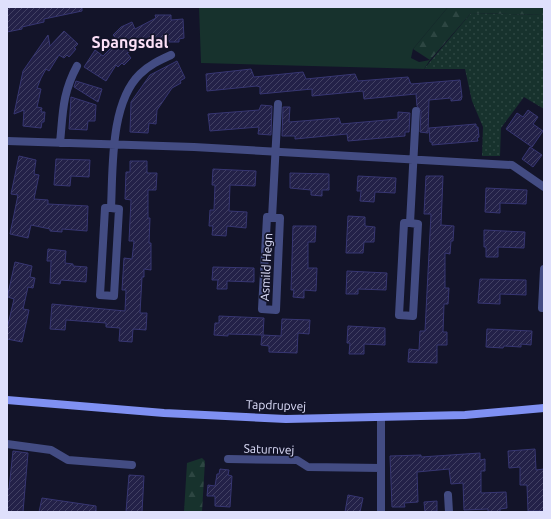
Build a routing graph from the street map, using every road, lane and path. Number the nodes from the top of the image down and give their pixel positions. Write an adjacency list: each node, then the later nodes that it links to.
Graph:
1 (171, 55): 7 (street)
2 (77, 66): 6 (street)
3 (278, 104): 8 (street, Asmild Hegn)
4 (416, 111): 9 (street)
5 (7, 141): 6 (street)
6 (60, 143): 7 (street)
7 (114, 146): 8 (street); 11 (street)
8 (276, 152): 9 (street); 12 (street, Asmild Hegn)
9 (413, 158): 10 (street); 13 (street)
10 (544, 187)
11 (111, 208): 11 (street)
12 (272, 218): 12 (street, Asmild Hegn)
13 (410, 223): 13 (street)
14 (544, 269): 15 (street)
15 (544, 308)
16 (7, 400): 18 (street, Tapdrupvej)
17 (544, 408): 18 (street, Tapdrupvej)
18 (381, 417): 22 (street)
19 (7, 444): 21 (street)
20 (228, 460): 22 (street, Saturnvej)
21 (132, 465)
22 (381, 468): 24 (street)
23 (448, 495): 25 (street)
24 (381, 512)
25 (449, 512)

